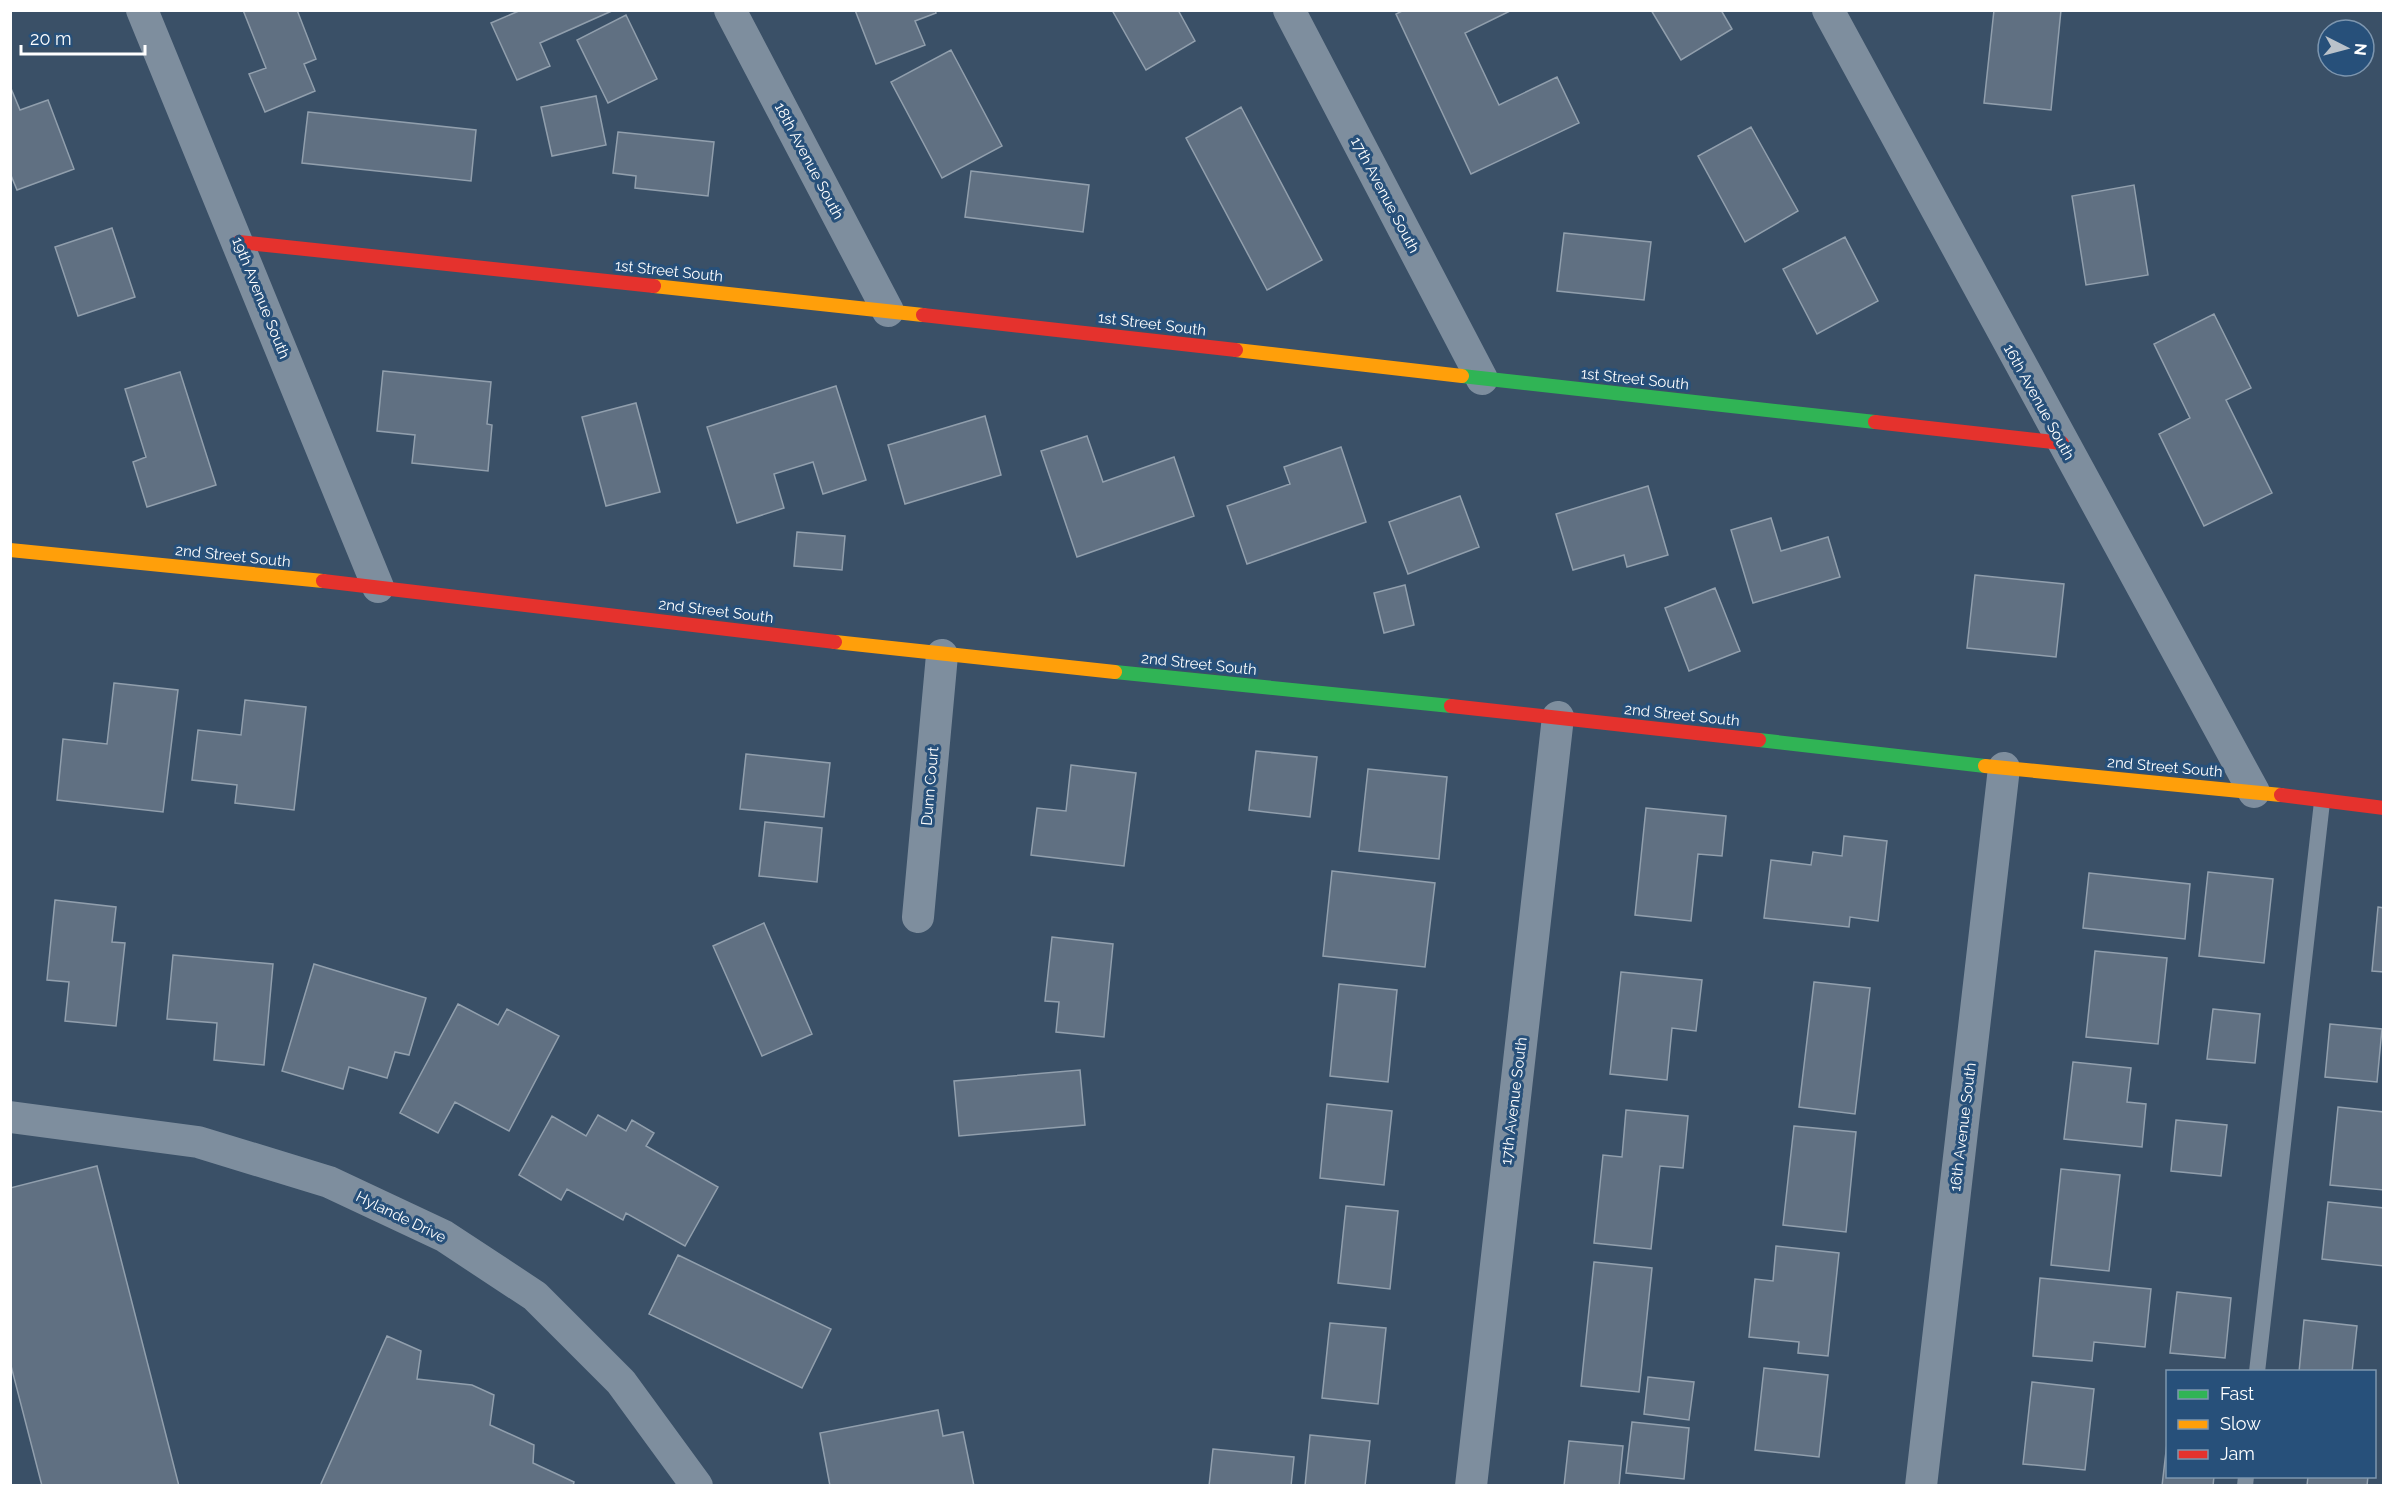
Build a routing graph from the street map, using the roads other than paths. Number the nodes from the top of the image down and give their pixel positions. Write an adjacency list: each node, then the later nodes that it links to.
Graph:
1 (142, 10): 5 (street, 19th Avenue South)
2 (730, 10): 6 (street, 18th Avenue South)
3 (1288, 10): 7 (street, 17th Avenue South)
4 (1828, 10): 8 (street, 16th Avenue South)
5 (238, 242): 6 (street, 1st Street South); 10 (street, 19th Avenue South)
6 (888, 311): 7 (street, 1st Street South)
7 (1482, 379): 8 (street, 1st Street South)
8 (2061, 443): 14 (street, 16th Avenue South)
9 (11, 551): 10 (street, 2nd Street South)
10 (378, 587): 11 (street, 2nd Street South)
11 (942, 655): 12 (street, 2nd Street South); 17 (street, Dunn Court)
12 (1558, 717): 13 (street, 2nd Street South); 21 (street, 17th Avenue South)
13 (2004, 768): 14 (street, 2nd Street South); 22 (street, 16th Avenue South)
14 (2254, 792): 15 (street, 2nd Street South)
15 (2322, 802): 16 (street, 2nd Street South); 19 (lane)
16 (2384, 808)
17 (918, 917)
18 (10, 1117): 20 (street, Hylande Drive)
19 (2257, 1370)
20 (697, 1485)
21 (1471, 1485)
22 (1921, 1485)

